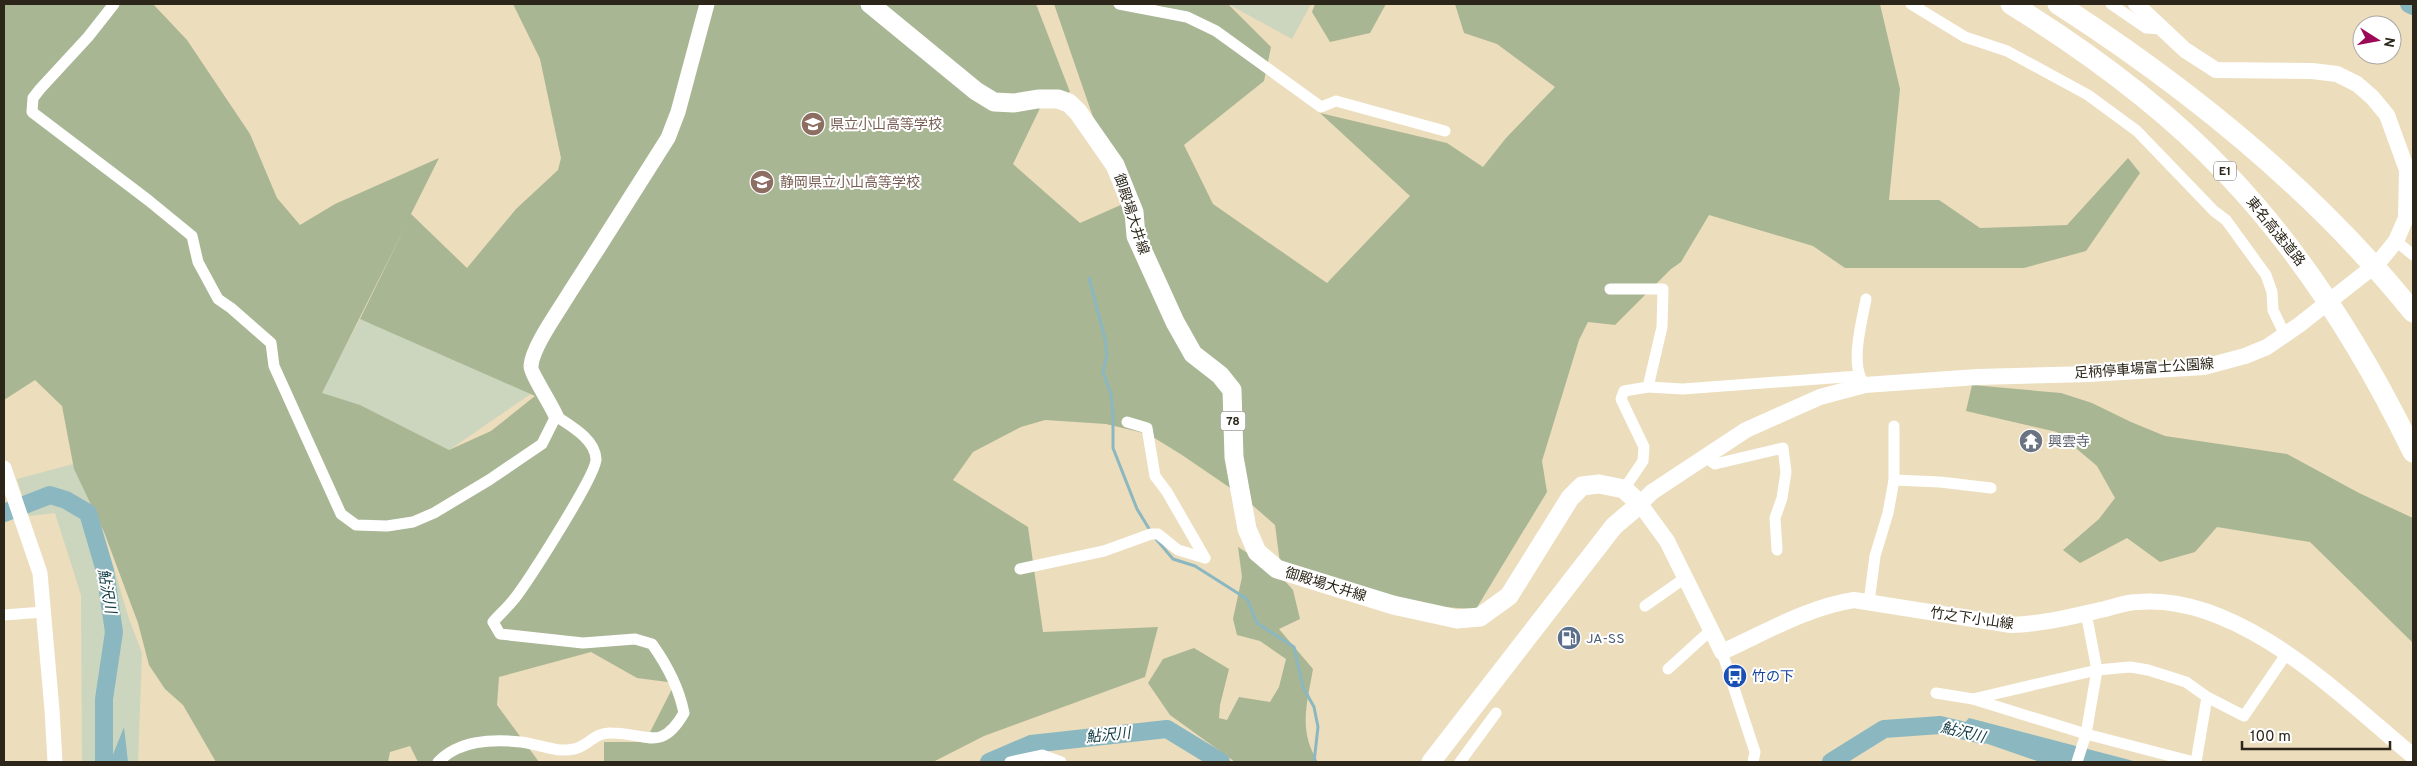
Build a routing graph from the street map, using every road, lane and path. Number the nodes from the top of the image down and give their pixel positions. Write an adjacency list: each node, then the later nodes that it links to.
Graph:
1 (114, 4): 20 (street)
2 (706, 4): 20 (street)
3 (870, 4): 28 (main road, 御殿場大井線 / 78)
4 (1119, 4): 11 (street)
5 (1911, 4): 17 (street)
6 (2011, 4): 23 (highway, 東名高速道路 / E1)
7 (2058, 4): 16 (highway)
8 (2111, 4): 10 (street)
9 (2136, 4): 10 (main road, 足柄停車場富士公園線)
10 (2162, 29): 12 (main road, 足柄停車場富士公園線)
11 (1445, 131)
12 (2392, 246): 13 (street); 17 (main road, 足柄停車場富士公園線)
13 (2413, 255)
14 (1610, 289): 19 (street)
15 (1866, 300): 18 (street)
16 (2413, 312)
17 (2285, 335): 18 (main road, 足柄停車場富士公園線)
18 (1862, 381): 19 (street); 24 (main road, 足柄停車場富士公園線)
19 (1648, 387): 28 (street)
20 (556, 416): 50 (street)
21 (1127, 422): 31 (street)
22 (1894, 426): 26 (street)
23 (2413, 452)
24 (1704, 456): 29 (main road, 足柄停車場富士公園線); 30 (street)
25 (6, 473): 35 (street)
26 (1894, 480): 27 (street); 33 (street)
27 (1991, 488)
28 (1624, 489): 29 (main road)
29 (1640, 504): 32 (main road); 53 (main road)
30 (1777, 550)
31 (1020, 568)
32 (1685, 578): 34 (street); 38 (main road)
33 (1869, 602): 36 (main road, 竹之下小山線); 39 (main road, 竹之下小山線)
34 (1646, 606)
35 (42, 612): 37 (street); 49 (street)
36 (2086, 613): 40 (main road, 竹之下小山線); 42 (street)
37 (4, 615)
38 (1711, 630): 39 (main road); 41 (street)
39 (1722, 652): 55 (street)
40 (2287, 653): 44 (street); 48 (main road, 竹之下小山線)
41 (1668, 669)
42 (2097, 670): 44 (street); 45 (street); 47 (street)
43 (1936, 693): 45 (street)
44 (2208, 697): 57 (street)
45 (1973, 699): 47 (street)
46 (1496, 713): 54 (street)
47 (2085, 738): 56 (street); 57 (street)
48 (2413, 756)
49 (55, 762)
50 (438, 762)
51 (1010, 762): 52 (street)
52 (1061, 762)
53 (1431, 762)
54 (1460, 762)
55 (1753, 762)
56 (2077, 762)
57 (2195, 762)

